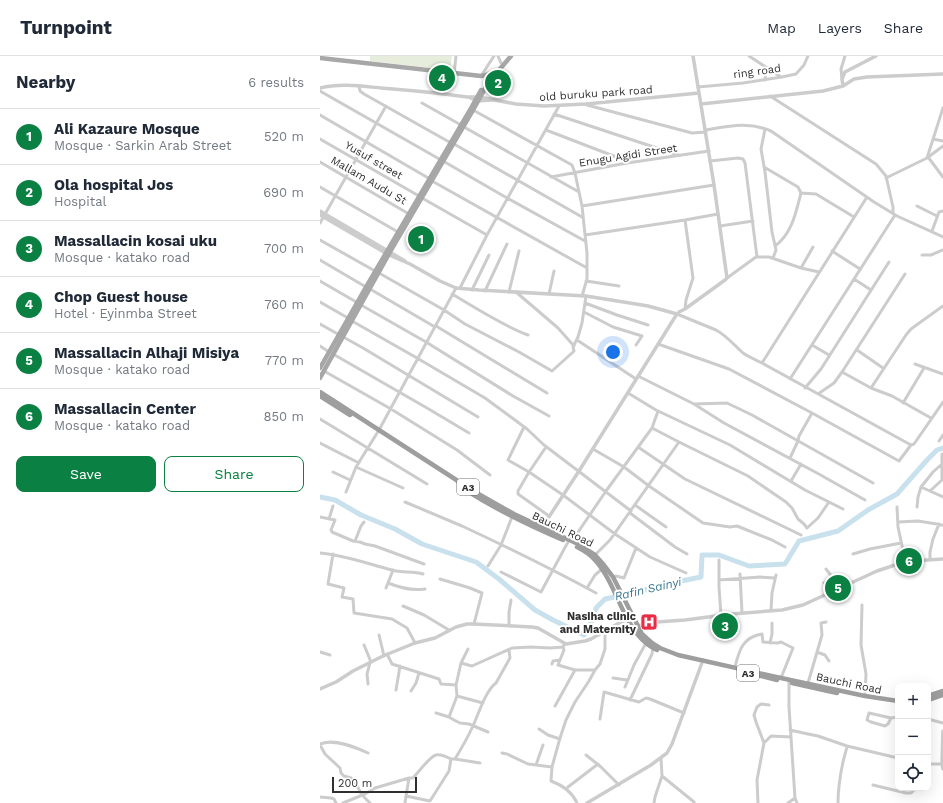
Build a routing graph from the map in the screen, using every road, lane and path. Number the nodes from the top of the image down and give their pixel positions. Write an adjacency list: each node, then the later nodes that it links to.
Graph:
1 (357, 56): 12 (street)
2 (456, 56): 16 (street)
3 (494, 56): 18 (street)
4 (498, 56): 13 (street)
5 (693, 56): 25 (street)
6 (749, 56): 14 (street)
7 (808, 56): 19 (street, ring road)
8 (846, 56): 20 (street)
9 (876, 56): 20 (street)
10 (510, 57): 13 (main road); 30 (main road)
11 (320, 58): 12 (main road)
12 (357, 63): 16 (main road)
13 (502, 63): 15 (main road)
14 (766, 68): 19 (street); 21 (street)
15 (494, 71): 18 (main road); 22 (main road)
16 (454, 74): 18 (main road)
17 (943, 74): 24 (street)
18 (481, 76): 22 (main road)
19 (782, 77): 21 (street, ring road)
20 (842, 79): 24 (street)
21 (766, 80): 25 (street, ring road)
22 (485, 83): 30 (main road)
23 (359, 86): 26 (street, old buruku park road); 30 (street, old buruku park road); 34 (street)
24 (843, 86): 29 (street)
25 (698, 87): 28 (street)
26 (320, 88)
27 (320, 91): 40 (street)
28 (699, 93): 32 (street, old buruku park road); 33 (street)
29 (770, 96): 33 (street); 66 (street)
30 (478, 99): 35 (street, old buruku park road); 37 (main road); 41 (main road)
31 (422, 103): 41 (street)
32 (586, 104): 35 (street, old buruku park road); 44 (street)
33 (701, 104): 44 (street)
34 (386, 106): 40 (street); 49 (street)
35 (559, 106): 38 (street)
36 (943, 109): 46 (street)
37 (473, 110): 41 (main road); 50 (street)
38 (554, 114): 43 (street); 53 (street)
39 (320, 115): 48 (street)
40 (376, 124): 48 (street); 56 (street)
41 (462, 126): 49 (main road); 59 (street)
42 (765, 129): 44 (street); 61 (street); 75 (street)
43 (546, 130): 50 (street); 60 (street)
44 (706, 131): 52 (street)
45 (320, 139): 55 (street, Yusuf street)
46 (933, 139): 47 (street); 54 (street)
47 (943, 141)
48 (366, 142): 55 (street); 67 (street)
49 (452, 143): 56 (main road); 68 (street)
50 (536, 146): 59 (street); 62 (street)
51 (943, 146): 54 (street)
52 (709, 151): 53 (street, Enugu Agidi Street); 57 (street)
53 (680, 156): 60 (street, Enugu Agidi Street)
54 (927, 158): 65 (street); 66 (street)
55 (356, 160): 63 (street); 74 (street, Yusuf street)
56 (442, 161): 67 (main road); 76 (street)
57 (710, 161): 69 (street); 90 (street)
58 (320, 162): 63 (street, Mallam Audu St)
59 (527, 163): 64 (street); 68 (street)
60 (627, 163): 62 (street, Enugu Agidi Street)
61 (764, 167): 72 (street); 101 (street)
62 (575, 172): 64 (street, Enugu Agidi Street); 71 (street)
63 (346, 177): 73 (street); 81 (street, Mallam Audu St)
64 (551, 177): 71 (street)
65 (943, 177)
66 (886, 178): 83 (street)
67 (431, 180): 74 (main road); 86 (street)
68 (517, 180): 76 (street); 87 (street)
69 (714, 185): 77 (street); 82 (street)
70 (320, 186): 73 (street)
71 (579, 192): 77 (street)
72 (801, 193): 88 (street); 101 (street)
73 (335, 195): 84 (street); 94 (street)
74 (421, 197): 81 (main road); 95 (street, Yusuf street); 106 (main road)
75 (866, 197): 83 (street); 88 (street)
76 (507, 198): 86 (street); 99 (street)
77 (582, 206): 87 (street)
78 (917, 206): 85 (street)
79 (943, 210): 85 (street)
80 (320, 211): 84 (street)
81 (409, 214): 94 (main road)
82 (718, 214): 89 (street); 92 (street)
83 (894, 214): 93 (street); 115 (street)
84 (323, 215): 91 (street); 106 (street)
85 (937, 216): 93 (street)
86 (497, 217): 95 (street); 113 (street)
87 (582, 217): 96 (street)
88 (854, 217): 105 (street)
89 (685, 220): 96 (street); 139 (street)
90 (752, 221): 92 (street); 109 (street)
91 (320, 223)
92 (720, 226): 120 (street)
93 (932, 231): 97 (street)
94 (398, 232): 106 (main road)
95 (487, 235): 126 (street)
96 (585, 235): 99 (street)
97 (943, 237)
98 (320, 240): 117 (street)
99 (585, 241): 113 (street)
100 (507, 244): 129 (street)
101 (775, 246): 110 (street)
102 (813, 247): 114 (street)
103 (943, 250): 108 (street)
104 (520, 251): 130 (street)
105 (832, 252): 115 (street); 118 (street)
106 (388, 253): 117 (main road); 126 (street)
107 (489, 255): 127 (street)
108 (922, 255)
109 (757, 257): 110 (street); 120 (street)
110 (773, 258): 114 (street)
111 (320, 260): 125 (street)
112 (889, 262): 128 (street)
113 (587, 268): 123 (street)
114 (801, 268): 118 (street)
115 (860, 268): 121 (street)
116 (554, 271): 133 (street)
117 (377, 272): 125 (main road); 140 (street)
118 (819, 272): 160 (street)
119 (905, 274): 156 (street)
120 (727, 278): 139 (street)
121 (854, 279): 128 (street); 152 (street)
122 (320, 281): 137 (street)
123 (586, 281): 124 (street); 134 (street)
124 (619, 286)
125 (368, 288): 137 (main road); 146 (street)
126 (458, 288): 127 (street); 132 (street)
127 (472, 290): 129 (street)
128 (871, 290): 158 (street)
129 (485, 291): 130 (street)
130 (509, 292): 131 (street)
131 (516, 292): 133 (street); 155 (street)
132 (452, 294): 140 (street); 147 (street)
133 (549, 294): 134 (street)
134 (584, 296): 136 (street); 142 (street)
135 (320, 302): 143 (street)
136 (585, 303): 141 (street); 145 (street)
137 (359, 304): 143 (main road); 150 (street)
138 (943, 306): 162 (street)
139 (685, 309): 142 (street)
140 (444, 310): 146 (street); 155 (street)
141 (584, 312): 149 (street); 153 (street)
142 (677, 314): 151 (street); 160 (street)
143 (350, 320): 148 (main road); 159 (street)
144 (320, 324): 148 (street)
145 (648, 325)
146 (435, 326): 150 (street); 175 (street)
147 (528, 335)
148 (341, 336): 157 (main road); 167 (street)
149 (577, 340): 155 (street); 169 (street)
150 (426, 342): 159 (street); 185 (street)
151 (658, 344): 169 (street); 184 (street)
152 (812, 344): 158 (street); 170 (street)
153 (636, 345)
154 (320, 346): 157 (street)
155 (574, 346)
156 (856, 350): 162 (street); 165 (street)
157 (331, 353): 164 (main road); 174 (street)
158 (829, 355): 171 (street)
159 (417, 358): 167 (street); 189 (street)
160 (762, 363): 170 (street)
161 (916, 364): 163 (street)
162 (883, 368): 172 (street)
163 (924, 368): 166 (street); 180 (street)
164 (322, 370): 168 (main road); 182 (street)
165 (842, 372): 172 (street); 177 (street)
166 (943, 374)
167 (408, 375): 174 (street); 186 (street)
168 (320, 378)
169 (637, 378): 176 (street); 181 (street)
170 (790, 379): 171 (street)
171 (806, 388): 177 (street)
172 (871, 388): 180 (street)
173 (320, 392): 191 (highway, Bauchi Road / A3)
174 (399, 392): 182 (street); 192 (street)
175 (547, 392)
176 (628, 393): 183 (street); 202 (street)
177 (818, 394): 198 (street)
178 (320, 396): 191 (highway, Bauchi Road / A3)
179 (943, 402): 187 (street)
180 (903, 403): 187 (street)
181 (694, 404): 194 (street); 204 (street)
182 (390, 409): 191 (street); 214 (street)
183 (658, 411): 190 (street); 217 (street)
184 (812, 413): 194 (street); 198 (street)
185 (549, 416)
186 (478, 417)
187 (931, 418): 198 (street)
188 (320, 419): 201 (street)
189 (524, 427): 199 (street); 213 (street)
190 (652, 428): 196 (street); 200 (street)
191 (378, 431): 201 (street); 240 (highway, Bauchi Road / A3); 246 (highway, Bauchi Road / A3)
192 (469, 434)
193 (943, 435): 195 (street)
194 (798, 441): 204 (street); 218 (street)
195 (938, 441)
196 (679, 442): 206 (street); 230 (street)
197 (320, 443): 205 (street)
198 (911, 445)
199 (546, 447): 211 (street); 213 (street)
200 (638, 447): 206 (street); 210 (street)
201 (367, 448): 205 (street); 219 (street)
202 (593, 449): 210 (street); 211 (street)
203 (943, 455): 208 (street)
204 (790, 458): 207 (street)
205 (359, 462): 209 (street)
206 (664, 464): 220 (street); 248 (street)
207 (801, 464): 217 (street); 228 (street)
208 (942, 464): 215 (street); 221 (street)
209 (356, 467): 216 (street); 222 (street)
210 (624, 467): 220 (street); 223 (street)
211 (579, 471): 223 (street); 226 (street)
212 (333, 472): 216 (street)
213 (529, 472): 226 (street); 239 (street)
214 (490, 475)
215 (943, 479): 224 (street)
216 (350, 480): 225 (street)
217 (791, 482): 230 (street)
218 (874, 483)
219 (427, 484)
220 (649, 486): 231 (street); 253 (street)
221 (921, 487): 224 (street); 234 (street)
222 (403, 488)
223 (606, 491): 236 (street); 237 (street)
224 (930, 491): 227 (street)
225 (346, 492)
226 (563, 495): 237 (street); 239 (street)
227 (943, 497)
228 (865, 500)
229 (405, 502): 252 (street)
230 (829, 502): 235 (street)
231 (635, 505): 236 (street); 245 (street)
232 (333, 506): 241 (street)
233 (897, 507): 243 (street)
234 (917, 507)
235 (843, 508)
236 (630, 512): 247 (street); 257 (street)
237 (590, 515): 247 (street); 250 (street)
238 (320, 516): 241 (street)
239 (550, 516): 246 (street)
240 (512, 517): 246 (highway, Bauchi Road / A3); 252 (street)
241 (329, 519): 249 (street)
242 (364, 522): 249 (street)
243 (898, 522): 244 (street); 251 (street)
244 (941, 525): 262 (street)
245 (666, 527)
246 (541, 529): 250 (highway, Bauchi Road / A3)
247 (615, 534): 254 (street); 259 (street)
248 (802, 535)
249 (355, 541): 264 (street)
250 (570, 541): 259 (highway, Bauchi Road / A3); 266 (highway, Bauchi Road / A3); 269 (street)
251 (901, 542): 258 (street); 263 (street)
252 (501, 545): 265 (street); 269 (street)
253 (785, 547)
254 (636, 548): 271 (street); 276 (street)
255 (320, 553): 256 (street)
256 (333, 554): 268 (street); 303 (street)
257 (687, 554)
258 (853, 554)
259 (595, 555): 276 (highway, Bauchi Road / A3)
260 (943, 559): 262 (street)
261 (719, 560): 278 (street)
262 (930, 560): 263 (street)
263 (906, 562): 283 (street)
264 (424, 564)
265 (488, 566)
266 (602, 569): 276 (highway, Bauchi Road / A3); 282 (street)
267 (826, 569): 274 (street)
268 (393, 570): 272 (street); 279 (street)
269 (553, 570): 270 (street); 282 (street)
270 (501, 572)
271 (686, 573)
272 (423, 574)
273 (740, 574): 277 (street)
274 (832, 577): 280 (street); 283 (street)
275 (440, 579): 296 (street)
276 (612, 579): 287 (highway, Bauchi Road / A3)
277 (740, 579): 278 (street); 290 (street); 291 (street)
278 (719, 580): 292 (street)
279 (388, 582): 281 (street); 284 (street)
280 (824, 584)
281 (386, 588)
282 (587, 588): 285 (street)
283 (840, 588): 290 (street)
284 (425, 589)
285 (596, 593)
286 (511, 600): 297 (street)
287 (624, 604): 293 (highway, Bauchi Road / A3); 298 (highway, Bauchi Road / A3)
288 (862, 605): 340 (street)
289 (403, 606): 299 (street)
290 (771, 610): 291 (street)
291 (742, 613): 292 (street)
292 (723, 615): 298 (street); 302 (street)
293 (628, 619): 300 (street); 304 (highway, Bauchi Road / A3)
294 (826, 622): 312 (street)
295 (772, 623): 305 (street)
296 (474, 624): 297 (street); 299 (street)
297 (509, 625): 307 (street)
298 (637, 626): 317 (highway, Bauchi Road / A3)
299 (449, 630): 303 (street)
300 (605, 631): 307 (street); 324 (street)
301 (379, 635): 314 (street)
302 (726, 637)
303 (415, 643): 314 (street)
304 (646, 643): 309 (highway, Bauchi Road / A3); 328 (street)
305 (770, 643): 322 (street); 327 (street)
306 (364, 645): 318 (street)
307 (565, 645): 310 (street); 315 (street)
308 (468, 648): 319 (street)
309 (653, 648): 317 (highway, Bauchi Road / A3); 342 (street)
310 (509, 650): 319 (street); 345 (street)
311 (320, 652): 313 (street)
312 (817, 652): 316 (street); 330 (street)
313 (330, 655)
314 (386, 655): 318 (street); 321 (street)
315 (560, 660): 320 (street); 323 (street)
316 (829, 661)
317 (703, 662): 322 (highway, Bauchi Road / A3); 329 (highway, Bauchi Road / A3); 349 (street)
318 (370, 663): 331 (street); 334 (street)
319 (461, 663): 332 (street)
320 (552, 664)
321 (400, 666): 325 (street); 335 (street)
322 (735, 667): 327 (highway, Bauchi Road / A3)
323 (575, 670): 324 (street); 347 (street)
324 (595, 670): 362 (street)
325 (419, 673): 332 (street); 336 (street)
326 (613, 678): 328 (street)
327 (781, 678): 329 (highway, Bauchi Road / A3)
328 (627, 680): 333 (street)
329 (790, 681): 330 (highway, Bauchi Road / A3); 344 (highway, Bauchi Road / A3); 358 (street)
330 (808, 683): 340 (highway, Bauchi Road / A3)
331 (368, 684)
332 (456, 685): 339 (street)
333 (624, 687)
334 (320, 689)
335 (396, 690)
336 (411, 691)
337 (943, 693): 338 (highway); 341 (highway)
338 (931, 695)
339 (457, 696): 345 (street); 350 (street)
340 (865, 696): 343 (highway, Bauchi Road / A3)
341 (931, 699)
342 (630, 700): 349 (street); 353 (street)
343 (895, 701)
344 (895, 702)
345 (483, 703): 356 (street)
346 (769, 705): 363 (street)
347 (555, 706)
348 (436, 713): 350 (street)
349 (684, 713): 371 (street)
350 (449, 717): 356 (street)
351 (895, 717): 352 (street)
352 (891, 718): 352 (street)
353 (600, 719)
354 (931, 720): 355 (street)
355 (943, 722)
356 (473, 726): 360 (street); 372 (street)
357 (539, 729): 362 (street)
358 (790, 730): 361 (street); 366 (street)
359 (943, 731): 376 (street)
360 (488, 732)
361 (791, 737): 363 (street); 391 (street)
362 (560, 739): 378 (street)
363 (764, 743): 400 (street)
364 (320, 745): 367 (street); 388 (street)
365 (542, 745): 377 (street)
366 (846, 746): 370 (street); 403 (street)
367 (368, 753)
368 (502, 753): 377 (street)
369 (586, 755): 374 (street)
370 (895, 757)
371 (661, 758): 380 (street); 382 (street)
372 (453, 759): 373 (street); 381 (street); 389 (street)
373 (480, 763)
374 (598, 764): 382 (street); 384 (street)
375 (931, 764): 376 (street)
376 (942, 764): 379 (street)
377 (536, 765): 378 (street)
378 (552, 768): 397 (street)
379 (943, 769)
380 (662, 776): 392 (street); 399 (street)
381 (409, 778): 388 (street); 389 (street)
382 (619, 785): 398 (street)
383 (873, 785): 385 (street)
384 (568, 787)
385 (895, 790)
386 (898, 791): 387 (street)
387 (913, 791)
388 (362, 795): 394 (street); 395 (street)
389 (406, 796): 396 (street)
390 (320, 797): 393 (street)
391 (795, 798): 401 (street); 402 (street)
392 (694, 802)
393 (336, 803)
394 (343, 803)
395 (370, 803)
396 (405, 803)
397 (577, 803)
398 (587, 803)
399 (654, 803)
400 (758, 803)
401 (788, 803)
402 (797, 803)
403 (838, 803)

